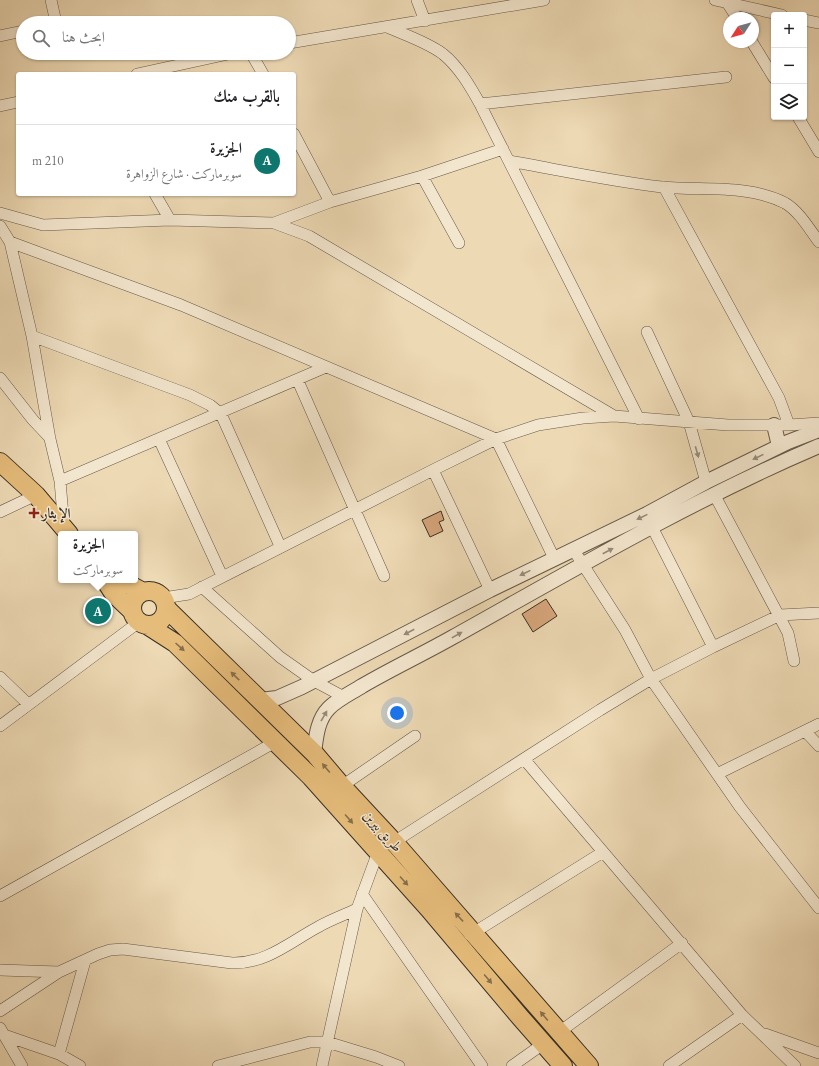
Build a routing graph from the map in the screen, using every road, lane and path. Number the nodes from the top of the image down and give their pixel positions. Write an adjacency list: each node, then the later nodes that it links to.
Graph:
1 (51, 0): 8 (street)
2 (417, 0): 9 (street)
3 (544, 0): 9 (street)
4 (715, 0): 5 (street)
5 (728, 4): 6 (street); 7 (street)
6 (733, 12)
7 (771, 13)
8 (55, 16)
9 (425, 21): 12 (street)
10 (807, 21): 11 (street)
11 (819, 23)
12 (387, 27): 15 (street); 24 (street)
13 (16, 33): 14 (street)
14 (0, 36)
15 (296, 42)
16 (756, 48): 21 (street)
17 (201, 60): 19 (street)
18 (255, 60): 20 (street)
19 (146, 72)
20 (261, 72)
21 (771, 73)
22 (726, 78): 24 (street)
23 (16, 102): 25 (street)
24 (480, 104): 28 (street)
25 (0, 106)
26 (800, 120): 29 (street)
27 (296, 138): 34 (street)
28 (503, 149): 30 (street); 31 (street)
29 (819, 152)
30 (509, 161): 32 (street); 50 (street)
31 (422, 176): 34 (street); 41 (street)
32 (664, 187): 40 (street); 54 (street)
33 (156, 196): 36 (street)
34 (330, 202): 37 (street)
35 (0, 213): 36 (street)
36 (170, 220): 37 (street)
37 (274, 223): 49 (street)
38 (0, 226): 39 (street)
39 (10, 242): 43 (street); 44 (street)
40 (819, 242)
41 (459, 243)
42 (647, 332): 51 (street)
43 (32, 336): 48 (street); 56 (street)
44 (326, 368): 46 (street); 58 (street)
45 (0, 378): 47 (street)
46 (298, 381): 48 (street); 68 (street)
47 (4, 391): 56 (street)
48 (221, 414): 57 (street); 72 (street)
49 (614, 416): 50 (street); 58 (street)
50 (639, 419): 51 (street)
51 (689, 422): 53 (street); 65 (street, one-way to 65)
52 (819, 423): 54 (street)
53 (774, 425): 54 (street); 59 (street)
54 (789, 425)
55 (819, 430): 59 (street)
56 (50, 439): 64 (street)
57 (158, 439): 64 (street); 76 (street)
58 (496, 439): 63 (street); 74 (street)
59 (784, 444): 61 (street); 65 (street, one-way to 65)
60 (819, 446): 61 (street)
61 (793, 457): 66 (street)
62 (0, 462): 67 (main road)
63 (433, 470): 68 (street); 81 (street)
64 (60, 481): 71 (street)
65 (706, 482): 73 (street, one-way to 73)
66 (714, 494): 70 (street); 85 (street)
67 (36, 495): 69 (street); 71 (main road)
68 (354, 509): 72 (street); 77 (street)
69 (0, 512)
70 (652, 527): 75 (street, one-way to 70); 87 (street)
71 (66, 531)
72 (280, 546): 76 (street)
73 (573, 549): 74 (street); 75 (street)
74 (554, 558): 81 (street, one-way to 81)
75 (582, 565): 90 (street); 92 (street, one-way to 75)
76 (222, 576): 80 (street)
77 (384, 576)
78 (107, 583): 86 (main road, طريق بيرين)
79 (126, 583): 82 (main road)
80 (202, 587): 83 (street); 91 (street)
81 (490, 590): 91 (street, one-way to 91)
82 (143, 592): 83 (main road); 86 (main road)
83 (164, 603): 86 (main road); 93 (main road, طريق بيرين, one-way to 83)
84 (819, 612): 85 (street)
85 (780, 616): 87 (street); 88 (street)
86 (139, 619): 94 (street); 99 (main road, طريق بيرين, one-way to 99)
87 (713, 647): 90 (street)
88 (794, 661)
89 (0, 676): 94 (street)
90 (651, 680): 102 (street); 103 (street)
91 (314, 681): 92 (street); 93 (street)
92 (344, 697): 101 (street, one-way to 92)
93 (260, 700): 101 (main road, طريق بيرين)
94 (28, 704): 96 (street)
95 (819, 724): 97 (street)
96 (0, 726)
97 (805, 731): 100 (street); 103 (street)
98 (415, 736): 104 (street)
99 (277, 741): 106 (main road, طريق بيرين, one-way to 106); 109 (street)
100 (819, 746)
101 (314, 754): 104 (main road, طريق بيرين, one-way to 101)
102 (524, 759): 105 (street); 107 (street)
103 (717, 774): 110 (street)
104 (342, 786): 105 (main road, طريق بيرين)
105 (394, 842): 112 (main road, طريق بيرين, one-way to 105)
106 (378, 852): 108 (street); 114 (main road, طريق بيرين, one-way to 114)
107 (603, 852): 112 (street); 113 (street)
108 (362, 894): 111 (street); 132 (street)
109 (0, 896)
110 (819, 908)
111 (357, 909): 115 (street); 123 (street)
112 (473, 933): 114 (street); 122 (main road, طريق بيرين, one-way to 112)
113 (682, 943): 119 (street); 122 (street)
114 (459, 944): 124 (main road, طريق بيرين, one-way to 124)
115 (85, 961): 117 (street); 126 (street)
116 (0, 970): 117 (street)
117 (59, 972): 118 (street)
118 (0, 1011)
119 (742, 1015): 121 (street); 136 (street)
120 (2, 1032): 126 (street); 127 (street)
121 (761, 1032): 125 (street); 137 (street)
122 (558, 1033): 135 (main road, طريق بيرين)
123 (327, 1042): 129 (street); 130 (street); 131 (street)
124 (543, 1044): 133 (street); 134 (main road, طريق بيرين)
125 (819, 1053)
126 (60, 1054): 128 (street)
127 (22, 1066)
128 (80, 1066)
129 (218, 1066)
130 (322, 1066)
131 (399, 1066)
132 (482, 1066)
133 (512, 1066)
134 (564, 1066)
135 (588, 1066)
136 (669, 1066)
137 (795, 1066)

